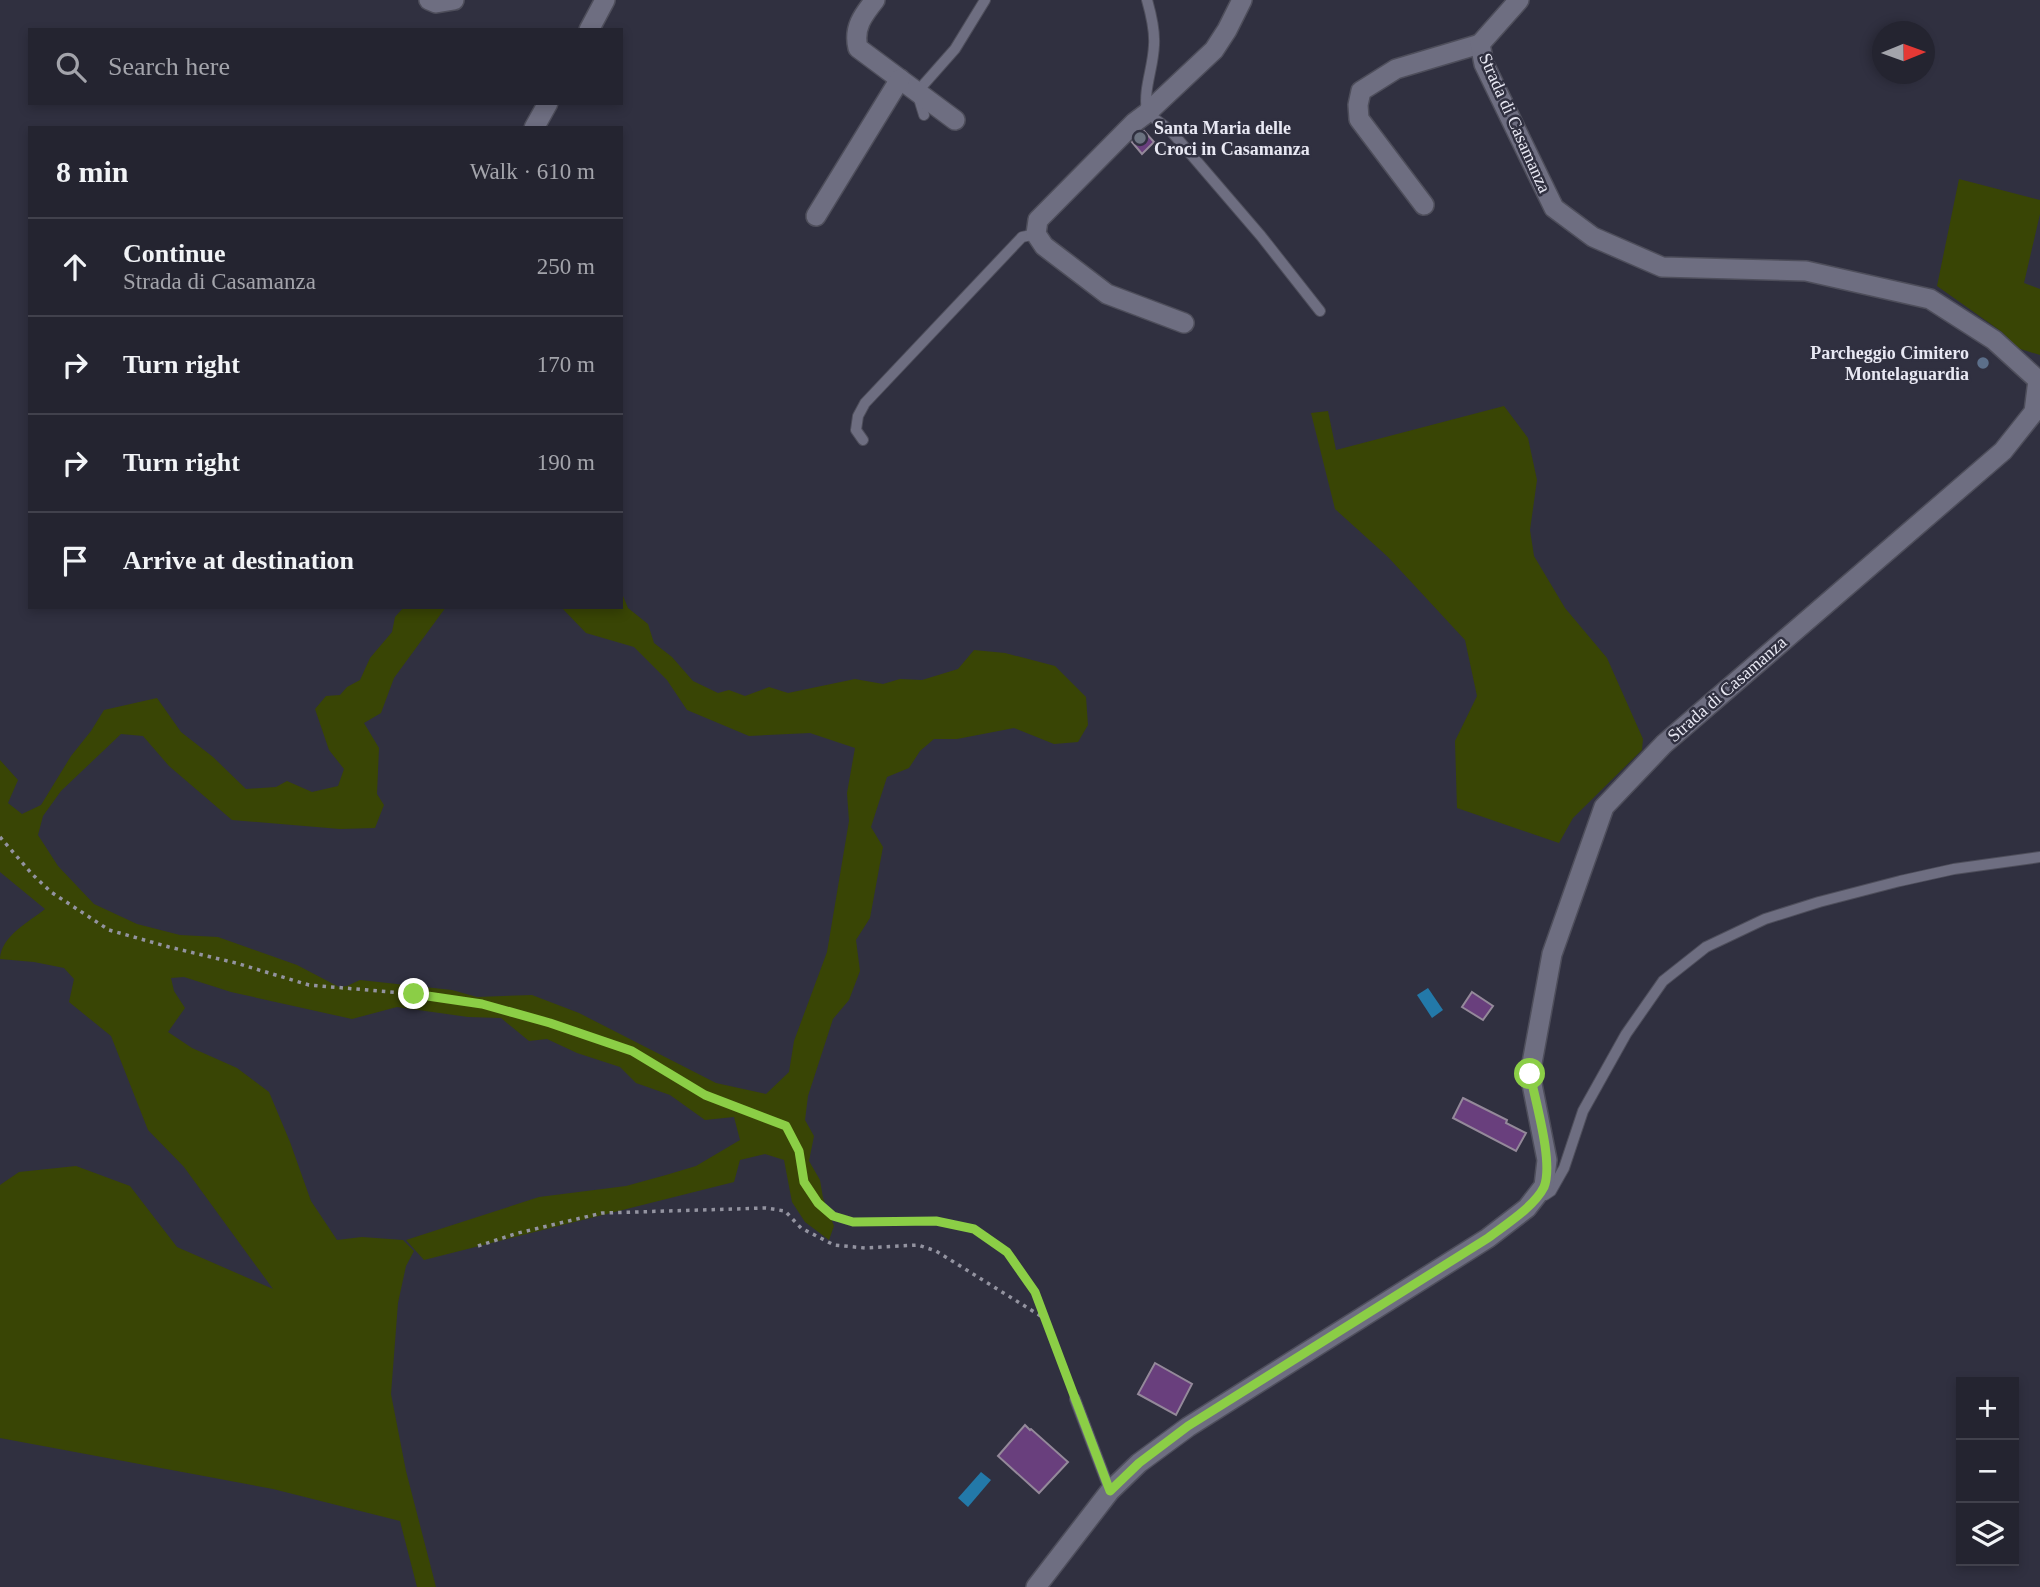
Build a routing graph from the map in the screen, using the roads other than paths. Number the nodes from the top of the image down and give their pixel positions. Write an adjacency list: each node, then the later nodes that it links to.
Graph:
1 (429, 0): 2 (street)
2 (454, 0)
3 (605, 0): 9 (street)
4 (874, 0): 11 (street)
5 (985, 0): 12 (lane)
6 (1147, 0): 14 (lane)
7 (1242, 0): 14 (street)
8 (1519, 0): 10 (street, Strada di Casamanza)
9 (590, 28)
10 (1480, 44): 18 (street); 25 (street, Strada di Casamanza)
11 (900, 79): 12 (street); 19 (street)
12 (917, 92): 15 (lane); 16 (street)
13 (547, 105): 17 (street)
14 (1147, 113): 20 (street); 21 (lane)
15 (924, 115)
16 (955, 120)
17 (535, 126)
18 (1424, 205)
19 (817, 216)
20 (1036, 234): 22 (street); 23 (lane)
21 (1320, 311)
22 (1184, 323)
23 (863, 440)
24 (2040, 857): 25 (lane)
25 (1527, 1208): 27 (street, Strada di Casamanza)
26 (1075, 1399): 27 (lane)
27 (1110, 1491): 28 (street, Strada di Casamanza)
28 (1036, 1587)

